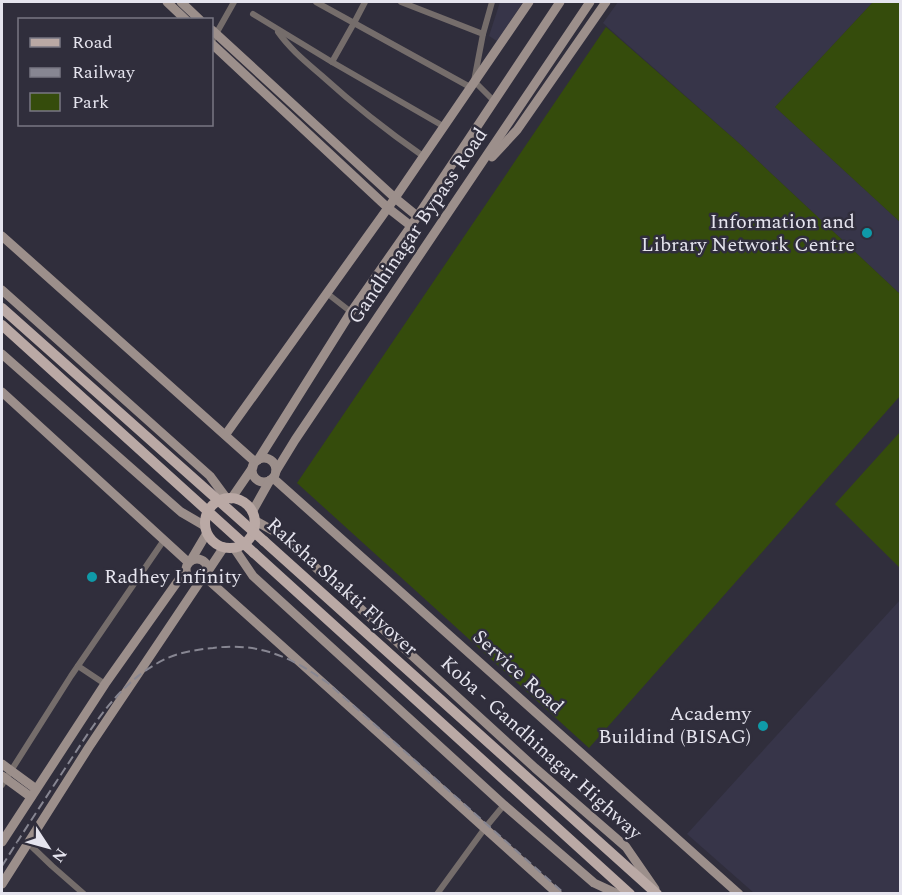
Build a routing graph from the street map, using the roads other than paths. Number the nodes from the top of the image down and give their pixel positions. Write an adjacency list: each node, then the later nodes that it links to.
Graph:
1 (166, 2): 13 (main road)
2 (181, 2): 14 (main road)
3 (234, 2): 18 (street)
4 (316, 2): 15 (street)
5 (365, 2): 15 (street)
6 (401, 2): 17 (street)
7 (492, 2): 17 (street)
8 (529, 2): 20 (main road)
9 (560, 2): 21 (main road, Gandhinagar Bypass Road)
10 (590, 2): 24 (main road, Gandhinagar Bypass Road)
11 (606, 2): 24 (main road)
12 (253, 14): 16 (street)
13 (184, 18)
14 (198, 18)
15 (354, 23): 19 (street); 20 (street)
16 (276, 29): 19 (street); 23 (street)
17 (483, 34): 20 (street)
18 (213, 38): 25 (main road); 26 (main road)
19 (332, 62): 22 (street)
20 (472, 84): 21 (street); 22 (main road)
21 (494, 101): 27 (main road, Gandhinagar Bypass Road)
22 (443, 126): 23 (main road)
23 (423, 156): 25 (main road)
24 (462, 191): 39 (main road, Gandhinagar Bypass Road)
25 (395, 198): 26 (main road); 27 (main road)
26 (388, 208): 28 (main road); 31 (main road)
27 (417, 216): 28 (main road, Gandhinagar Bypass Road)
28 (411, 226): 33 (main road, Gandhinagar Bypass Road)
29 (2, 236): 37 (main road)
30 (2, 290): 40 (main road)
31 (328, 294): 33 (street); 37 (main road)
32 (2, 308): 62 (main road, Raksha Shakti Flyover, bridge)
33 (351, 312): 38 (main road, Gandhinagar Bypass Road)
34 (2, 325): 61 (main road, Raksha Shakti Flyover, bridge)
35 (2, 354): 42 (main road)
36 (2, 392): 43 (main road)
37 (226, 434): 38 (main road)
38 (255, 463): 39 (main road); 39 (main road); 40 (main road, Gandhinagar Bypass Road)
39 (273, 476): 41 (main road, Gandhinagar Bypass Road); 63 (main road, Service Road)
40 (229, 499): 41 (main road); 42 (main road)
41 (253, 516): 44 (main road); 62 (main road, Koba - Gandhinagar Highway)
42 (206, 530): 44 (main road); 45 (main road)
43 (164, 540): 45 (main road); 47 (street)
44 (229, 548): 46 (main road); 52 (main road)
45 (188, 564): 46 (main road); 46 (main road); 48 (main road)
46 (205, 576): 53 (main road); 55 (main road)
47 (78, 666): 48 (street); 50 (street)
48 (105, 684): 51 (main road)
49 (2, 764): 50 (main road)
50 (5, 778): 51 (main road)
51 (34, 793): 54 (main road)
52 (504, 805): 53 (street); 60 (main road)
53 (485, 828): 58 (street); 59 (main road)
54 (2, 842)
55 (28, 843): 56 (main road); 57 (street)
56 (2, 884)
57 (84, 894)
58 (438, 894)
59 (558, 894)
60 (618, 894)
61 (630, 894)
62 (657, 894)
63 (739, 894)

